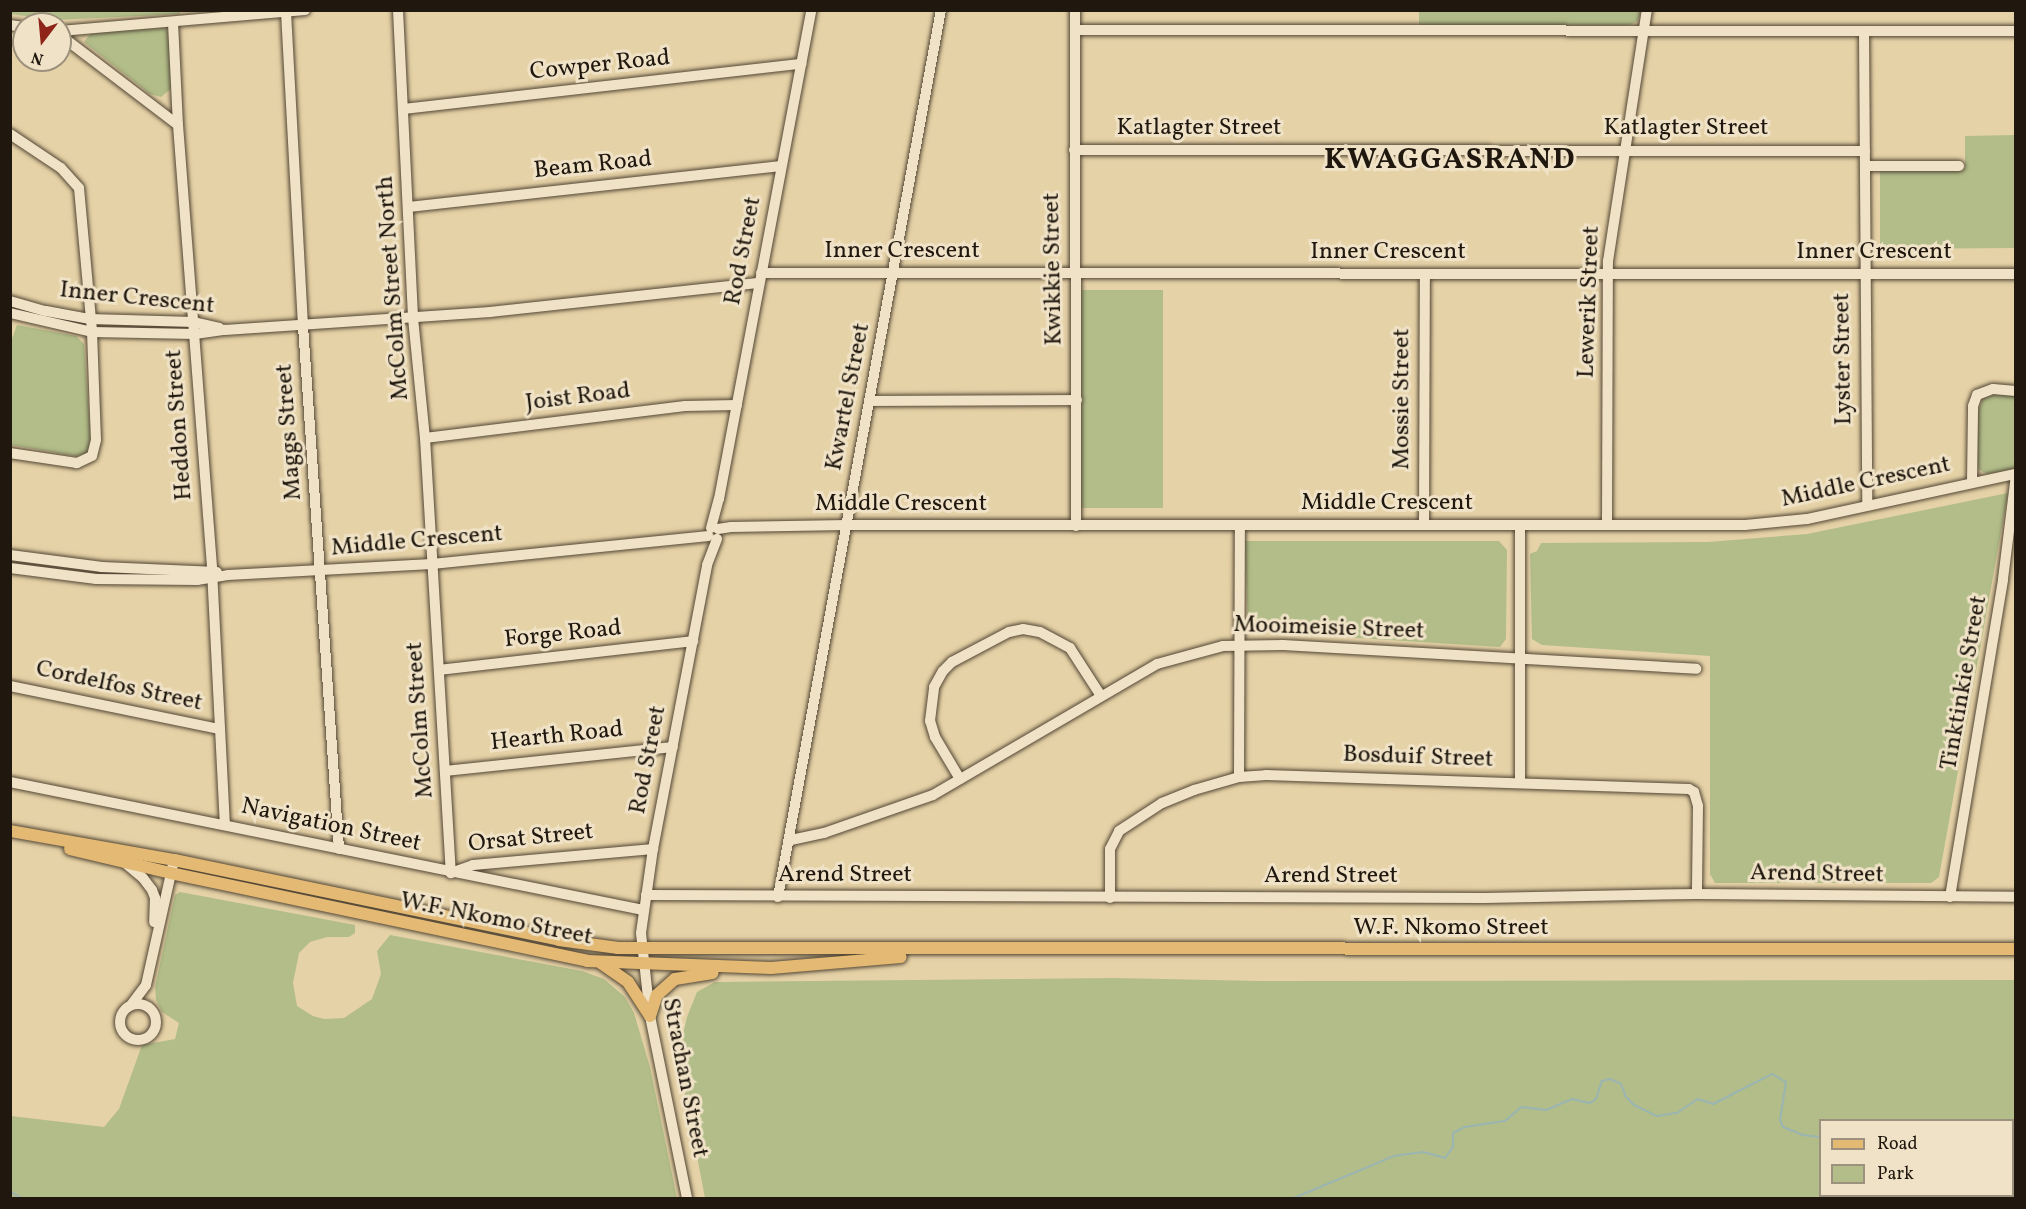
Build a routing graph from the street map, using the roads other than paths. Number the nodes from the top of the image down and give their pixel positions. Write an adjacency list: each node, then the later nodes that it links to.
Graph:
1 (305, 10): 7 (street)
2 (398, 10): 16 (street, McColm Street North)
3 (810, 10): 15 (street, Rod Street)
4 (941, 10): 26 (street, Kwartel Street)
5 (1075, 10): 9 (street, Kwikkie Street)
6 (1647, 10): 10 (street, Lewerik Street)
7 (286, 12): 8 (street); 38 (street, Maggs Street)
8 (173, 23): 13 (street); 17 (street, Heddon Street)
9 (1075, 30): 10 (street); 20 (street, Kwikkie Street)
10 (1644, 30): 11 (street); 19 (street, Lewerik Street)
11 (1864, 31): 12 (street); 21 (street, Lyster Street)
12 (2016, 31)
13 (72, 32)
14 (72, 42): 17 (street)
15 (801, 64): 16 (street, Cowper Road); 22 (street, Rod Street)
16 (404, 109): 25 (street, McColm Street North)
17 (178, 125): 37 (street, Heddon Street)
18 (10, 134): 36 (street)
19 (1625, 149): 20 (street, Katlagter Street); 21 (street, Katlagter Street); 29 (street, Lewerik Street)
20 (1074, 150): 27 (street, Kwikkie Street)
21 (1865, 152): 23 (street, Lyster Street)
22 (781, 166): 25 (street, Beam Road); 32 (street, Rod Street)
23 (1865, 166): 24 (street); 30 (street, Lyster Street)
24 (1959, 166)
25 (409, 207): 35 (street, McColm Street North)
26 (893, 273): 27 (street, Inner Crescent); 32 (street, Inner Crescent); 44 (street, Kwartel Street)
27 (1074, 273): 28 (street, Inner Crescent); 43 (street, Kwikkie Street)
28 (1425, 274): 29 (street, Inner Crescent); 53 (street, Mossie Street)
29 (1607, 274): 30 (street, Inner Crescent); 54 (street, Lewerik Street)
30 (1864, 274): 31 (street, Inner Crescent); 50 (street, Lyster Street)
31 (2016, 274)
32 (760, 278): 35 (street, Inner Crescent); 45 (street, Rod Street)
33 (10, 301): 36 (street, Inner Crescent)
34 (10, 313): 40 (street, Inner Crescent)
35 (413, 318): 38 (street, Inner Crescent); 46 (street, McColm Street North)
36 (90, 319): 37 (street, Inner Crescent); 40 (street)
37 (194, 322): 39 (street, Inner Crescent); 41 (street, Heddon Street)
38 (303, 326): 39 (street, Inner Crescent); 63 (street, Maggs Street)
39 (225, 330): 41 (street, Inner Crescent)
40 (92, 332): 41 (street, Inner Crescent); 47 (street)
41 (195, 334): 59 (street, Heddon Street)
42 (2016, 391): 49 (street)
43 (1077, 400): 44 (street); 55 (street, Kwikkie Street)
44 (870, 401): 51 (street, Kwartel Street)
45 (737, 405): 46 (street, Joist Road); 57 (street, Rod Street)
46 (425, 438): 60 (street, McColm Street North)
47 (10, 453)
48 (2016, 475): 49 (street, Middle Crescent); 91 (street, Tinktinkie Street)
49 (1972, 483): 50 (street, Middle Crescent)
50 (1867, 506): 54 (street, Middle Crescent)
51 (846, 525): 55 (street, Middle Crescent); 57 (street, Middle Crescent); 81 (street, Kwartel Street)
52 (1240, 525): 53 (street, Middle Crescent); 55 (street, Middle Crescent); 66 (street)
53 (1424, 525): 56 (street, Middle Crescent)
54 (1607, 525): 56 (street, Middle Crescent)
55 (1076, 526)
56 (1520, 526): 67 (street)
57 (714, 533): 60 (street, Middle Crescent); 65 (street, Rod Street)
58 (10, 555): 62 (street, Middle Crescent)
59 (210, 555): 62 (street); 64 (street, Heddon Street)
60 (432, 564): 63 (street, Middle Crescent); 69 (street, McColm Street)
61 (10, 568): 64 (street, Middle Crescent)
62 (185, 569): 64 (street, Middle Crescent)
63 (321, 571): 64 (street, Middle Crescent); 82 (street, Maggs Street)
64 (212, 575): 72 (street, Heddon Street)
65 (693, 641): 69 (street, Forge Road); 73 (street, Rod Street)
66 (1241, 644): 67 (street, Mooimeisie Street); 71 (street, Mooimeisie Street); 75 (street)
67 (1520, 658): 68 (street, Mooimeisie Street); 78 (street)
68 (1695, 669)
69 (439, 670): 74 (street, McColm Street)
70 (10, 686): 72 (street, Cordelfos Street)
71 (1101, 696): 76 (street, Mooimeisie Street); 76 (street)
72 (220, 729): 79 (street, Heddon Street)
73 (673, 747): 74 (street, Hearth Road); 83 (street, Rod Street)
74 (445, 771): 87 (street, McColm Street)
75 (1239, 777): 78 (street, Bosduif Street); 93 (street, Bosduif Street)
76 (960, 779): 81 (street, Mooimeisie Street)
77 (10, 782): 79 (street, Navigation Street)
78 (1520, 782): 88 (street, Bosduif Street)
79 (225, 825): 82 (street, Navigation Street)
80 (10, 833): 84 (main road, W.F. Nkomo Street); 85 (main road, W.F. Nkomo Street)
81 (791, 840): 90 (street, Kwartel Street)
82 (339, 849): 87 (street, Navigation Street)
83 (653, 849): 87 (street, Orsat Street); 89 (street, Rod Street)
84 (174, 860): 86 (street); 95 (main road, W.F. Nkomo Street)
85 (125, 862): 86 (main road, W.F. Nkomo Street); 102 (street)
86 (171, 873): 100 (main road, W.F. Nkomo Street); 102 (street)
87 (451, 873): 94 (street, Navigation Street)
88 (1697, 894): 91 (street, Arend Street); 93 (street, Arend Street)
89 (646, 895): 90 (street, Arend Street); 94 (street, Rod Street)
90 (778, 897): 93 (street, Arend Street)
91 (1950, 897): 92 (street, Arend Street)
92 (2016, 897)
93 (1110, 898)
94 (643, 910): 95 (street, Rod Street)
95 (640, 948): 97 (main road, W.F. Nkomo Street); 101 (street, Rod Street)
96 (2016, 949): 98 (main road, W.F. Nkomo Street)
97 (982, 950): 98 (main road, W.F. Nkomo Street); 103 (main road, W.F. Nkomo Street)
98 (1919, 950): 99 (main road, W.F. Nkomo Street)
99 (2016, 954)
100 (596, 961): 101 (main road, W.F. Nkomo Street); 107 (main road)
101 (643, 965): 103 (main road, W.F. Nkomo Street); 107 (street, Strachan Street)
102 (150, 967): 104 (street)
103 (771, 968): 107 (main road)
104 (146, 984): 105 (street); 106 (street)
105 (132, 1005): 106 (street); 106 (street)
106 (150, 1008)
107 (650, 1016): 108 (street, Strachan Street)
108 (687, 1198)

